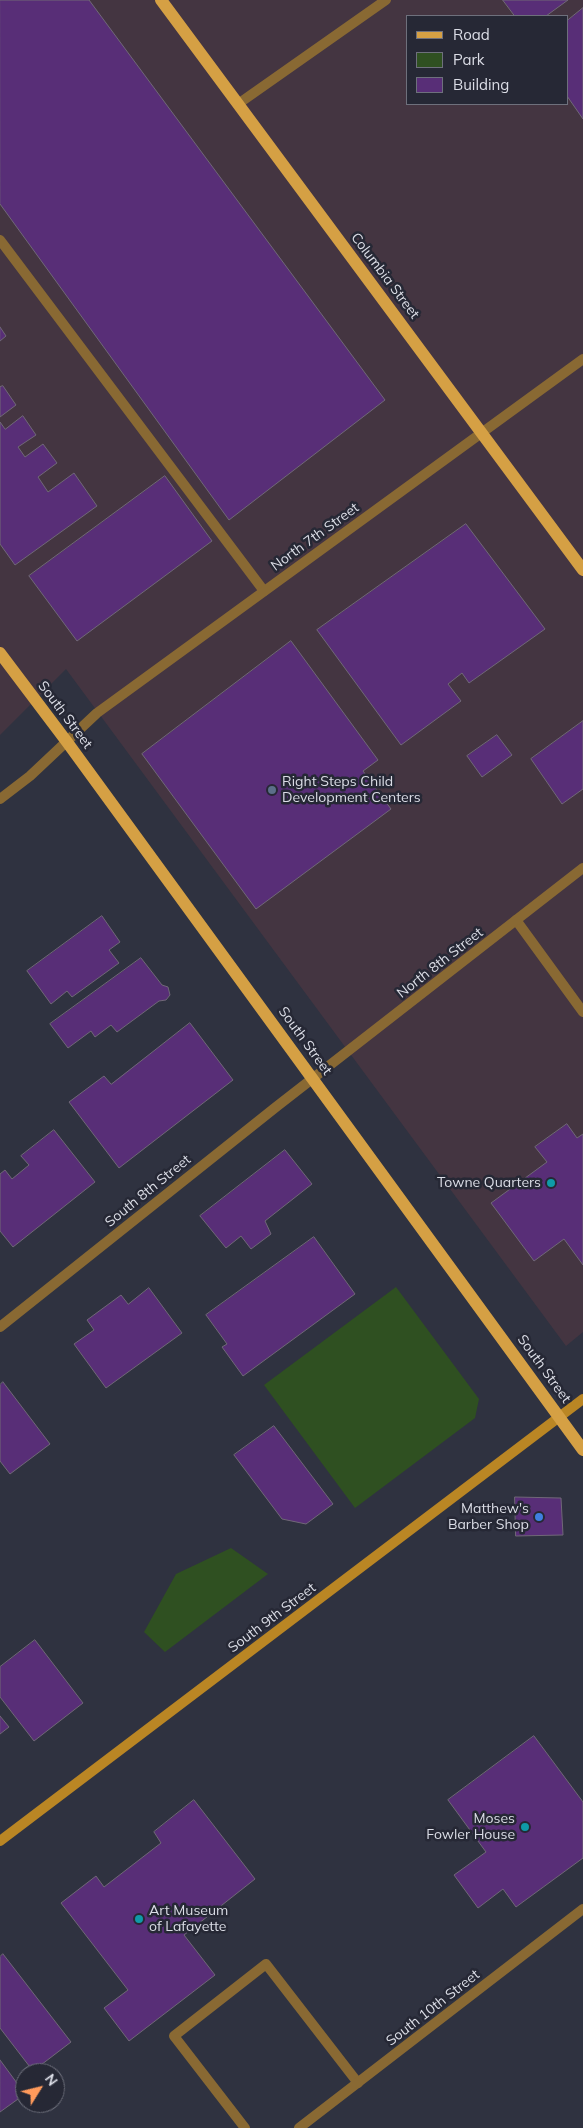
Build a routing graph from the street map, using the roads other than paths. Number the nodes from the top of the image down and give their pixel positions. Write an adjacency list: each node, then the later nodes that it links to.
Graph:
1 (161, 0): 3 (main road, Columbia Street)
2 (386, 0): 3 (street)
3 (238, 104): 6 (main road, Columbia Street)
4 (0, 240): 8 (street)
5 (583, 359): 6 (street, North 7th Street)
6 (483, 432): 7 (main road, Columbia Street); 8 (street, North 7th Street)
7 (583, 570)
8 (264, 592): 10 (street, North 7th Street)
9 (0, 653): 10 (main road, South Street)
10 (67, 742): 11 (street, North 7th Street); 15 (main road, South Street)
11 (0, 800)
12 (583, 868): 13 (street, North 8th Street)
13 (516, 920): 14 (street); 15 (street, North 8th Street)
14 (583, 1012)
15 (313, 1078): 16 (street, South 8th Street); 18 (main road, South Street)
16 (0, 1327)
17 (583, 1399): 18 (street, South 9th Street)
18 (560, 1417): 19 (main road, South Street); 20 (street, South 9th Street)
19 (583, 1450)
20 (0, 1841)
21 (583, 1909): 22 (street, South 10th Street)
22 (358, 2083): 23 (street); 24 (street, South 10th Street)
23 (245, 2128)
24 (299, 2128)

